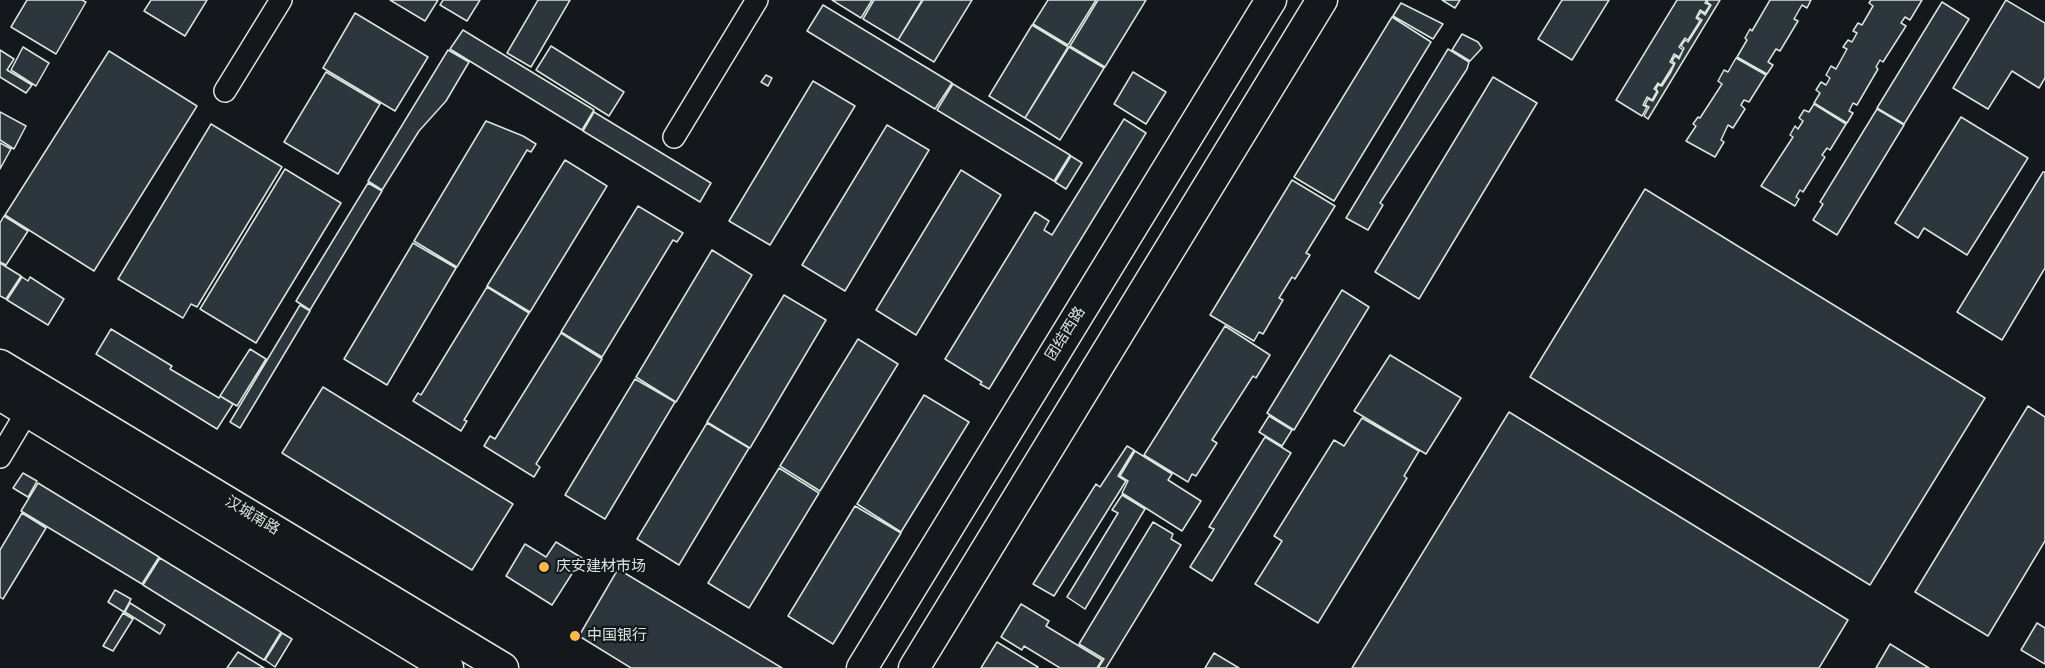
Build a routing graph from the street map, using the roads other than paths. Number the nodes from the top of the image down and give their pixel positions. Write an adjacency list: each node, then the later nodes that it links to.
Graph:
1 (281, 0): 5 (street)
2 (757, 0): 6 (street)
3 (1271, 0): 13 (street, 团结西路)
4 (1322, 0): 14 (street)
5 (225, 91)
6 (674, 137)
7 (0, 365): 9 (street, 汉城南路)
8 (0, 395): 9 (street, 汉城南路)
9 (34, 400): 10 (street); 11 (street, 汉城南路); 12 (street, 汉城南路)
10 (0, 457)
11 (448, 668)
12 (502, 668)
13 (861, 668)
14 (914, 668)

